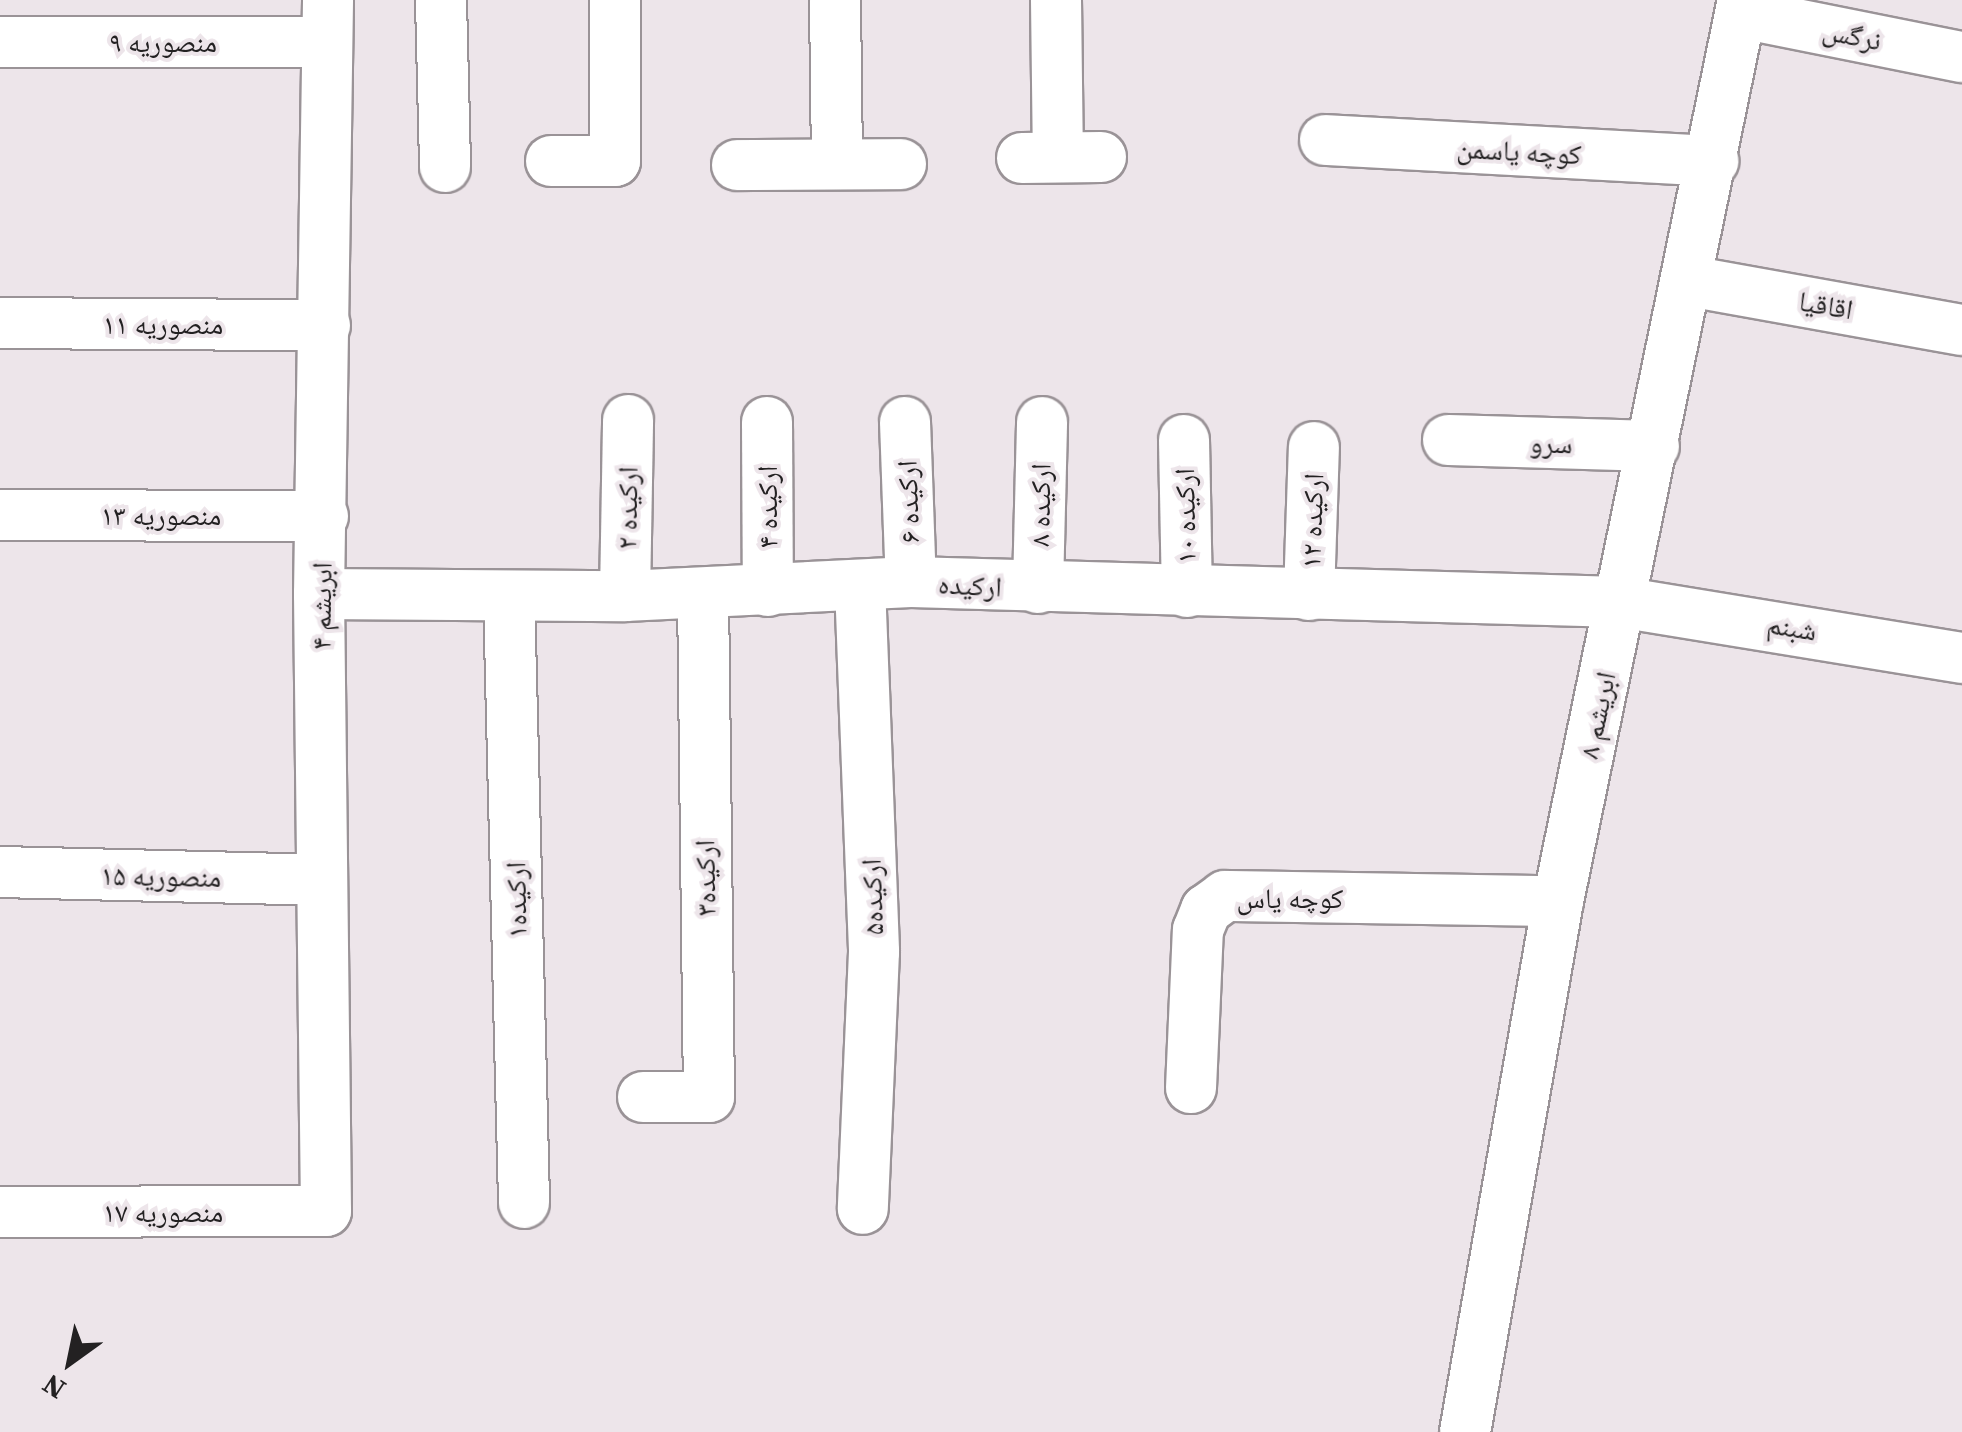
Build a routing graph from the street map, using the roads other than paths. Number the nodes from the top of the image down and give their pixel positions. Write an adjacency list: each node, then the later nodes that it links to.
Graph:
1 (441, 0): 16 (street)
2 (616, 0): 11 (street)
3 (834, 0): 13 (street)
4 (1056, 0): 10 (street)
5 (1742, 6): 8 (street, نرگس); 12 (street, ابریشم ۸)
6 (327, 21): 7 (street, منصوریه ۹); 19 (street, ابریشم ۴)
7 (0, 42)
8 (1962, 57)
9 (1324, 140): 12 (street, کوچه یاسمن)
10 (1060, 157)
11 (551, 161)
12 (1713, 161): 17 (street, ابریشم ۸)
13 (838, 162): 14 (street); 15 (street)
14 (901, 164)
15 (738, 165)
16 (445, 167)
17 (1689, 280): 20 (street, اقاقیا); 28 (street, ابریشم ۸)
18 (0, 324): 19 (street, منصوریه ۱۱)
19 (325, 325): 30 (street, ابریشم ۴)
20 (1962, 330)
21 (628, 420): 40 (street, ارکیده ۲)
22 (767, 422): 34 (street, ارکیده ۴)
23 (906, 422): 31 (street, ارکیده ۶)
24 (1042, 422): 33 (street, ارکیده ۸)
25 (1184, 440): 35 (street, ارکیده ۱۰)
26 (1448, 440): 28 (street, سرو)
27 (1314, 446): 38 (street, ارکیده ۱۲)
28 (1654, 446): 41 (street, ابریشم ۸)
29 (0, 515): 30 (street, منصوریه ۱۳)
30 (323, 516): 36 (street, ابریشم ۴)
31 (911, 582): 32 (street, ارکیده); 33 (street, ارکیده)
32 (860, 585): 34 (street, ارکیده); 49 (street, ارکیده۵)
33 (1038, 588): 35 (street, ارکیده)
34 (768, 591): 37 (street, ارکیده)
35 (1187, 592): 38 (street, ارکیده)
36 (320, 594): 39 (street, ارکیده); 44 (street, ابریشم ۴)
37 (704, 594): 40 (street, ارکیده); 47 (street, ارکیده۳)
38 (1310, 595): 41 (street, ارکیده)
39 (508, 596): 40 (street, ارکیده); 48 (street, ارکیده۱)
40 (625, 596)
41 (1620, 602): 42 (street, شبنم); 45 (street, ابریشم ۸)
42 (1962, 658)
43 (0, 872): 44 (street, منصوریه ۱۵)
44 (322, 880): 50 (street, ابریشم ۴)
45 (1558, 901): 46 (street, کوچه یاس); 52 (street, ابریشم ۸)
46 (1191, 1088)
47 (644, 1097)
48 (524, 1203)
49 (863, 1209)
50 (326, 1211): 51 (street, منصوریه ۱۷)
51 (0, 1212)
52 (1465, 1432)

